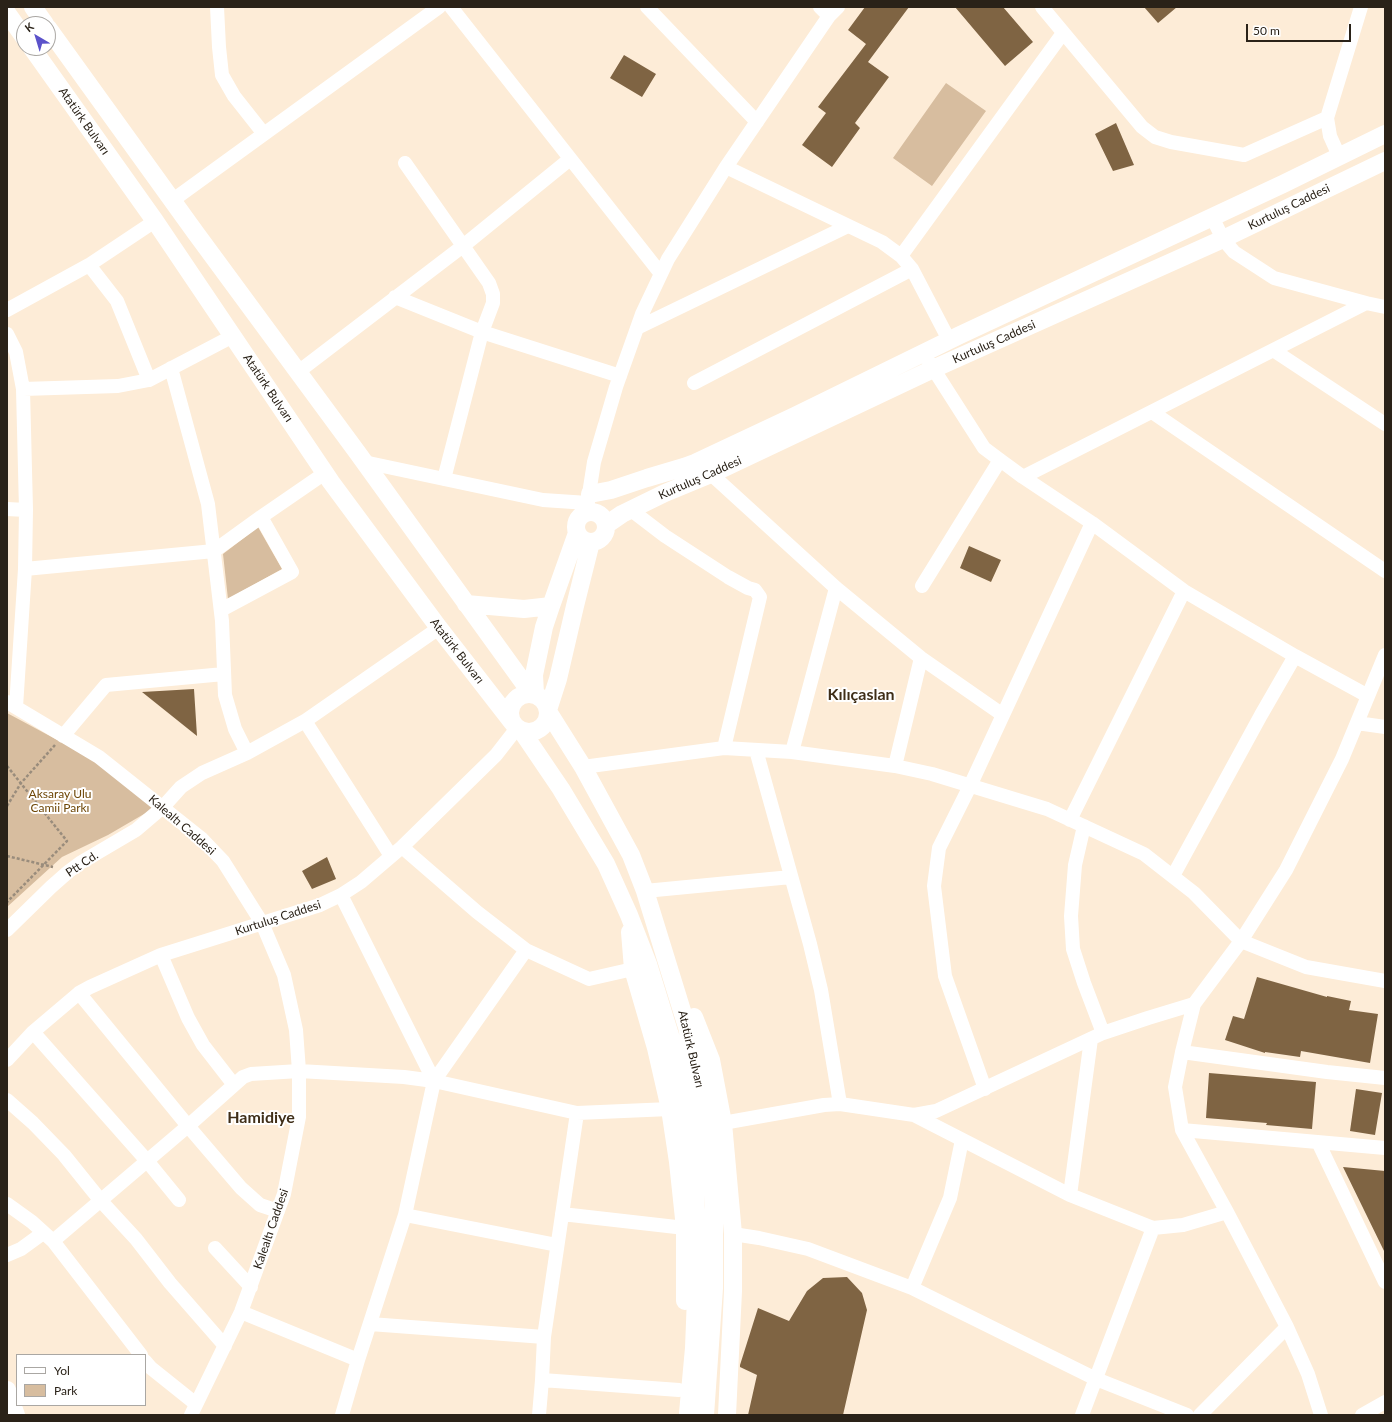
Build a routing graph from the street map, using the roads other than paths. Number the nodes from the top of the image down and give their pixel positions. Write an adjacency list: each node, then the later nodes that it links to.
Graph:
1 (33, 7): 10 (main road)
2 (217, 7): 17 (street)
3 (439, 7): 17 (street)
4 (451, 7): 20 (street)
5 (647, 7): 16 (street)
6 (1042, 7): 12 (street)
7 (1361, 7): 15 (street)
8 (829, 10): 16 (street)
9 (7, 14): 11 (main road)
10 (39, 16)
11 (16, 26)
12 (1063, 33): 15 (street); 30 (street)
13 (56, 39): 24 (main road, Atatürk Bulvarı)
14 (38, 56): 26 (main road, Atatürk Bulvarı)
15 (1327, 118): 19 (street)
16 (757, 122): 23 (street)
17 (264, 134): 24 (street)
18 (1385, 134): 19 (main road)
19 (1339, 156): 25 (main road)
20 (570, 159): 29 (street); 33 (street)
21 (1385, 161): 28 (main road, Kurtuluş Caddesi)
22 (405, 163): 29 (street)
23 (726, 168): 27 (street); 33 (street)
24 (174, 200): 47 (main road, Atatürk Bulvarı)
25 (1212, 217): 28 (street); 42 (main road)
26 (155, 221): 31 (street); 41 (main road, Atatürk Bulvarı)
27 (848, 226): 30 (street); 38 (street)
28 (1223, 239): 35 (street); 46 (main road, Kurtuluş Caddesi)
29 (463, 246): 34 (street); 39 (street)
30 (901, 256): 32 (street)
31 (89, 265): 37 (street); 49 (street)
32 (912, 269): 42 (street); 50 (street)
33 (661, 274): 38 (street)
34 (395, 297): 39 (street); 47 (street)
35 (1366, 303): 36 (street); 43 (street)
36 (1385, 307)
37 (7, 310)
38 (637, 328): 48 (street)
39 (482, 332): 48 (street); 59 (street)
40 (7, 334): 51 (street)
41 (233, 336): 45 (street); 56 (main road, Atatürk Bulvarı)
42 (948, 340): 44 (main road)
43 (1273, 350): 52 (street); 53 (street)
44 (923, 353): 46 (street); 60 (main road)
45 (171, 368): 49 (street); 68 (street)
46 (933, 369): 54 (street); 57 (main road, Kurtuluş Caddesi)
47 (298, 372): 55 (main road, Atatürk Bulvarı)
48 (620, 376): 60 (street)
49 (149, 380): 51 (street)
50 (694, 382)
51 (23, 388): 62 (street)
52 (1152, 412): 58 (street); 70 (street)
53 (1385, 424)
54 (1000, 460): 58 (street); 71 (street)
55 (364, 462): 59 (street); 74 (main road, Atatürk Bulvarı)
56 (325, 473): 64 (street); 77 (main road, Atatürk Bulvarı)
57 (711, 474): 63 (main road, Kurtuluş Caddesi); 72 (street)
58 (1023, 477): 65 (street)
59 (444, 479): 60 (street)
60 (588, 503): 66 (main road); 67 (main road)
61 (7, 509): 62 (street)
62 (26, 510): 69 (street)
63 (631, 510): 66 (main road, Kurtuluş Caddesi); 92 (street)
64 (261, 516): 68 (street); 76 (street)
65 (1092, 524): 73 (street); 86 (street)
66 (606, 525): 67 (main road)
67 (584, 538): 75 (main road); 85 (main road)
68 (214, 551): 69 (street); 76 (street)
69 (25, 569): 84 (street)
70 (1385, 571)
71 (922, 586)
72 (836, 588): 80 (street); 94 (street)
73 (1184, 591): 78 (street); 100 (street)
74 (466, 604): 75 (main road); 82 (main road, Atatürk Bulvarı)
75 (550, 606): 82 (main road)
76 (221, 610): 81 (street)
77 (439, 628): 87 (street, Ptt Cd.); 89 (main road, Atatürk Bulvarı)
78 (1295, 656): 83 (street); 104 (street)
79 (1385, 656): 83 (street)
80 (922, 658): 86 (street); 96 (street)
81 (224, 674): 91 (street); 95 (street)
82 (533, 694): 85 (main road); 89 (main road)
83 (1368, 696): 88 (street)
84 (11, 704): 91 (street, Kalealtı Caddesi)
85 (548, 711): 89 (main road); 97 (main road, Atatürk Bulvarı)
86 (1003, 715): 98 (street)
87 (305, 721): 95 (street, Ptt Cd.); 103 (street)
88 (1357, 722): 90 (street); 111 (street)
89 (517, 727): 102 (street, Kurtuluş Caddesi); 108 (main road, Atatürk Bulvarı)
90 (1385, 727)
91 (64, 736): 99 (street, Kalealtı Caddesi)
92 (724, 748): 93 (street); 97 (street)
93 (756, 750): 94 (street); 105 (street)
94 (792, 752): 96 (street)
95 (247, 753): 99 (street, Ptt Cd.)
96 (896, 766): 98 (street)
97 (583, 767): 106 (main road, Atatürk Bulvarı)
98 (970, 786): 100 (street); 126 (street)
99 (163, 807): 109 (street, Kalealtı Caddesi); 110 (street, Ptt Cd.)
100 (1070, 820): 101 (street)
101 (1084, 826): 104 (street); 119 (street)
102 (402, 847): 103 (street, Kurtuluş Caddesi); 112 (street)
103 (391, 856): 107 (street, Kurtuluş Caddesi)
104 (1173, 876): 111 (street)
105 (792, 877): 106 (street); 128 (street)
106 (645, 891): 132 (main road); 171 (main road, Atatürk Bulvarı)
107 (341, 895): 109 (street, Kurtuluş Caddesi); 124 (street)
108 (629, 915): 114 (main road); 171 (main road, Atatürk Bulvarı)
109 (262, 923): 113 (street, Kurtuluş Caddesi); 122 (street, Kalealtı Caddesi)
110 (7, 930)
111 (1241, 941): 115 (street); 117 (street)
112 (526, 950): 114 (street); 124 (street)
113 (161, 955): 116 (street, Kurtuluş Caddesi); 125 (street)
114 (633, 969): 129 (main road)
115 (1385, 982)
116 (79, 994): 118 (street, Kurtuluş Caddesi); 133 (street)
117 (1194, 1004): 119 (street); 120 (street)
118 (33, 1032): 121 (street, Kurtuluş Caddesi); 138 (street)
119 (1097, 1036): 126 (street); 139 (street)
120 (1182, 1052): 123 (street); 134 (street)
121 (7, 1060)
122 (299, 1071): 124 (street); 125 (street); 143 (street, Kalealtı Caddesi)
123 (1385, 1078)
124 (434, 1081): 130 (street); 146 (street)
125 (234, 1086): 133 (street)
126 (986, 1089): 131 (street)
127 (7, 1100): 141 (street)
128 (840, 1104): 131 (street); 132 (street)
129 (670, 1109): 130 (street); 147 (main road)
130 (577, 1113): 145 (street)
131 (914, 1115): 135 (street)
132 (723, 1123): 149 (main road)
133 (188, 1126): 138 (street); 143 (street)
134 (1182, 1130): 136 (street); 144 (street)
135 (962, 1140): 139 (street); 156 (street)
136 (1318, 1142): 137 (street); 154 (street)
137 (1385, 1148)
138 (148, 1162): 140 (street); 141 (street)
139 (1070, 1195): 148 (street)
140 (179, 1200)
141 (101, 1201): 150 (street); 161 (street)
142 (7, 1204): 150 (street)
143 (278, 1211): 155 (street, Kalealtı Caddesi)
144 (1227, 1212): 148 (street); 159 (street)
145 (562, 1214): 147 (street); 151 (street)
146 (405, 1215): 151 (street); 158 (street)
147 (685, 1228): 168 (main road)
148 (1153, 1228): 165 (street)
149 (733, 1234): 156 (street); 175 (main road)
150 (48, 1237): 153 (street); 162 (street)
151 (558, 1245): 160 (street)
152 (215, 1248): 155 (street)
153 (7, 1255)
154 (1385, 1282)
155 (251, 1287): 157 (street, Kalealtı Caddesi)
156 (912, 1288): 165 (street)
157 (241, 1312): 161 (street, Kalealtı Caddesi); 163 (street)
158 (370, 1324): 160 (street); 163 (street)
159 (1287, 1327): 178 (street); 179 (street)
160 (544, 1337): 166 (street)
161 (225, 1346): 170 (street, Kalealtı Caddesi)
162 (140, 1354)
163 (358, 1360): 173 (street)
164 (146, 1362): 170 (street)
165 (1096, 1379): 176 (street); 177 (street)
166 (542, 1380): 168 (street); 174 (street)
167 (7, 1390): 172 (main road)
168 (679, 1390): 171 (main road)
169 (1385, 1402): 180 (street)
170 (193, 1409)
171 (690, 1414)
172 (16, 1415)
173 (342, 1415)
174 (539, 1415)
175 (727, 1415)
176 (1082, 1415)
177 (1187, 1415)
178 (1200, 1415)
179 (1321, 1415)
180 (1362, 1415)

